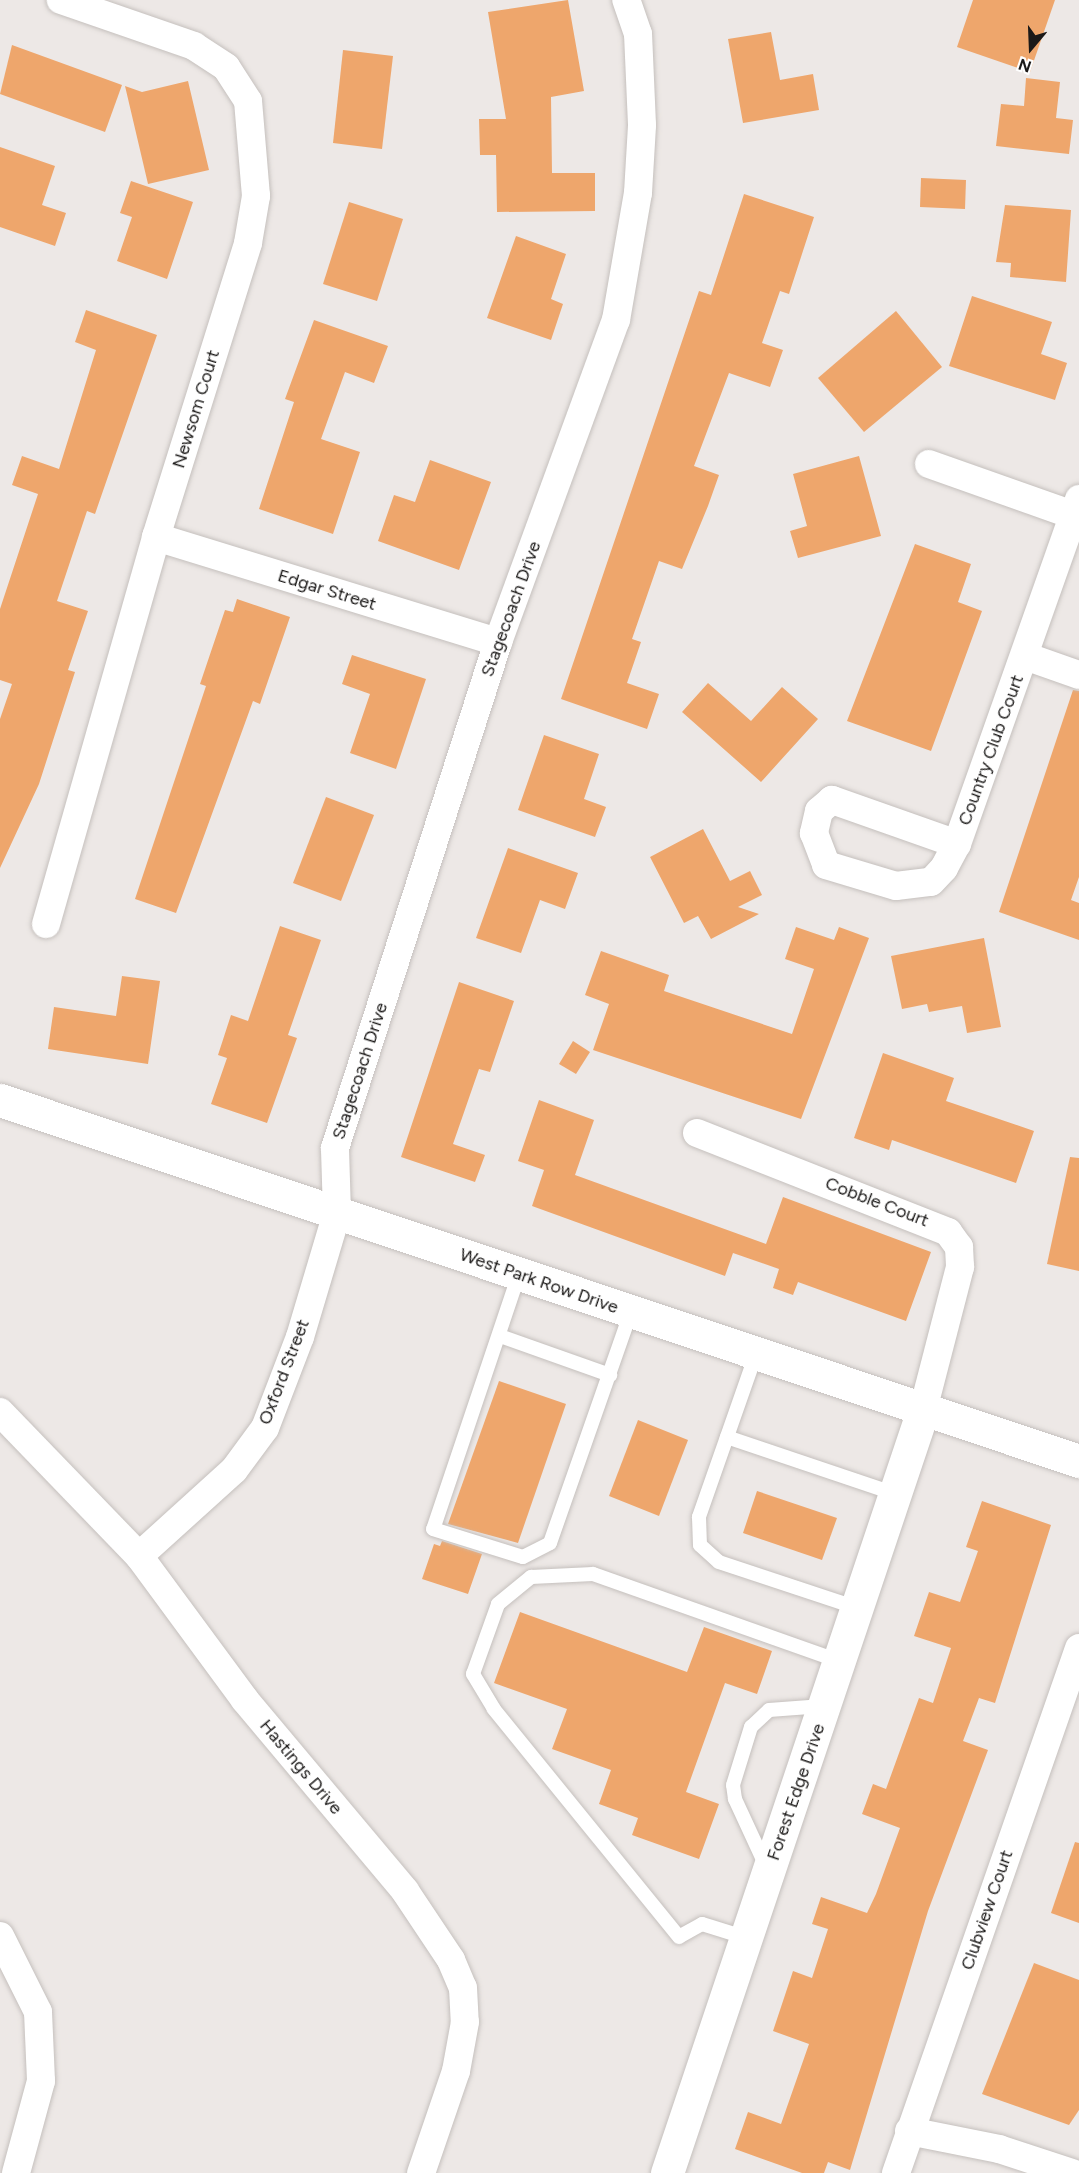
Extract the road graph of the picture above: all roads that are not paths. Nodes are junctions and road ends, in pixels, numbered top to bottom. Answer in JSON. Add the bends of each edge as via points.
{"nodes":[{"id":1,"x":61,"y":0,"type":"edge"},
{"id":2,"x":626,"y":0,"type":"edge"},
{"id":3,"x":929,"y":464,"type":"dead end"},
{"id":4,"x":1076,"y":507,"type":"edge"},
{"id":5,"x":156,"y":537,"type":"junction"},
{"id":6,"x":498,"y":642,"type":"junction"},
{"id":7,"x":1025,"y":656,"type":"junction"},
{"id":8,"x":1079,"y":675,"type":"edge"},
{"id":9,"x":957,"y":844,"type":"junction"},
{"id":10,"x":46,"y":924,"type":"dead end"},
{"id":11,"x":0,"y":1100,"type":"edge"},
{"id":12,"x":697,"y":1133,"type":"dead end"},
{"id":13,"x":337,"y":1213,"type":"junction"},
{"id":14,"x":519,"y":1274,"type":"junction"},
{"id":15,"x":631,"y":1312,"type":"junction"},
{"id":16,"x":500,"y":1336,"type":"junction"},
{"id":17,"x":756,"y":1354,"type":"junction"},
{"id":18,"x":610,"y":1375,"type":"junction"},
{"id":19,"x":923,"y":1410,"type":"junction"},
{"id":20,"x":0,"y":1412,"type":"edge"},
{"id":21,"x":727,"y":1437,"type":"junction"},
{"id":22,"x":1079,"y":1461,"type":"edge"},
{"id":23,"x":895,"y":1494,"type":"junction"},
{"id":24,"x":139,"y":1556,"type":"junction"},
{"id":25,"x":857,"y":1608,"type":"junction"},
{"id":26,"x":1079,"y":1648,"type":"edge"},
{"id":27,"x":839,"y":1661,"type":"junction"},
{"id":28,"x":824,"y":1706,"type":"junction"},
{"id":29,"x":769,"y":1872,"type":"junction"},
{"id":30,"x":0,"y":1936,"type":"edge"},
{"id":31,"x":747,"y":1938,"type":"junction"},
{"id":32,"x":909,"y":2131,"type":"junction"},
{"id":33,"x":16,"y":2173,"type":"edge"},
{"id":34,"x":422,"y":2173,"type":"edge"},
{"id":35,"x":667,"y":2173,"type":"edge"},
{"id":36,"x":896,"y":2173,"type":"edge"},
{"id":37,"x":1072,"y":2173,"type":"edge"}],
"edges":[{"from":1,"to":5,"type":"street","name":"Newsom Court","via":[[194,46],[226,67],[248,101],[256,174],[248,243]]},
{"from":2,"to":6,"type":"street","name":"Stagecoach Drive","via":[[638,34],[642,125],[638,193],[616,320]]},
{"from":3,"to":4,"type":"street","name":"Country Club Court"},
{"from":4,"to":7,"type":"street","name":"Country Club Court"},
{"from":5,"to":6,"type":"street","name":"Edgar Street"},
{"from":5,"to":10,"type":"street","name":"Newsom Court"},
{"from":6,"to":13,"type":"street","name":"Stagecoach Drive","via":[[335,1149]]},
{"from":7,"to":8,"type":"street","name":"Country Club Court"},
{"from":7,"to":9,"type":"street","name":"Country Club Court"},
{"from":9,"to":9,"type":"street","name":"Country Club Court","via":[[931,882],[896,886],[826,865],[814,832],[819,811],[832,800]]},
{"from":11,"to":13,"type":"main road","name":"West Park Row Drive"},
{"from":12,"to":19,"type":"street","name":"Cobble Court","via":[[948,1232],[959,1247],[960,1267]]},
{"from":13,"to":14,"type":"main road","name":"West Park Row Drive"},
{"from":13,"to":24,"type":"street","name":"Oxford Street","via":[[300,1337],[265,1428],[234,1470]]},
{"from":14,"to":15,"type":"main road","name":"West Park Row Drive"},
{"from":14,"to":16,"type":"lane"},
{"from":15,"to":17,"type":"main road","name":"West Park Row Drive"},
{"from":15,"to":18,"type":"lane"},
{"from":16,"to":18,"type":"lane"},
{"from":16,"to":18,"type":"lane","via":[[433,1529],[523,1557],[550,1543]]},
{"from":17,"to":19,"type":"main road","name":"West Park Row Drive"},
{"from":17,"to":21,"type":"lane"},
{"from":19,"to":22,"type":"main road","name":"West Park Row Drive"},
{"from":19,"to":23,"type":"main road","name":"Forest Edge Drive"},
{"from":20,"to":24,"type":"street","name":"Hastings Drive"},
{"from":21,"to":23,"type":"lane"},
{"from":21,"to":25,"type":"lane","via":[[699,1517],[700,1545],[719,1562]]},
{"from":23,"to":25,"type":"main road","name":"Forest Edge Drive"},
{"from":24,"to":34,"type":"street","name":"Hastings Drive","via":[[246,1700],[405,1891],[451,1960],[463,1988],[465,2022],[456,2071]]},
{"from":25,"to":27,"type":"main road","name":"Forest Edge Drive"},
{"from":26,"to":32,"type":"street","name":"Clubview Court"},
{"from":27,"to":28,"type":"main road","name":"Forest Edge Drive"},
{"from":27,"to":31,"type":"lane","via":[[593,1574],[531,1578],[498,1604],[473,1674],[494,1709],[680,1937],[702,1924]]},
{"from":28,"to":29,"type":"main road","name":"Forest Edge Drive"},
{"from":28,"to":29,"type":"lane","via":[[769,1710],[751,1727],[734,1785],[735,1799]]},
{"from":29,"to":31,"type":"main road","name":"Forest Edge Drive"},
{"from":30,"to":33,"type":"street","via":[[38,2012],[41,2081]]},
{"from":31,"to":35,"type":"main road","name":"Forest Edge Drive"},
{"from":32,"to":36,"type":"street","name":"Clubview Court"},
{"from":32,"to":37,"type":"street","via":[[999,2149]]}]}
